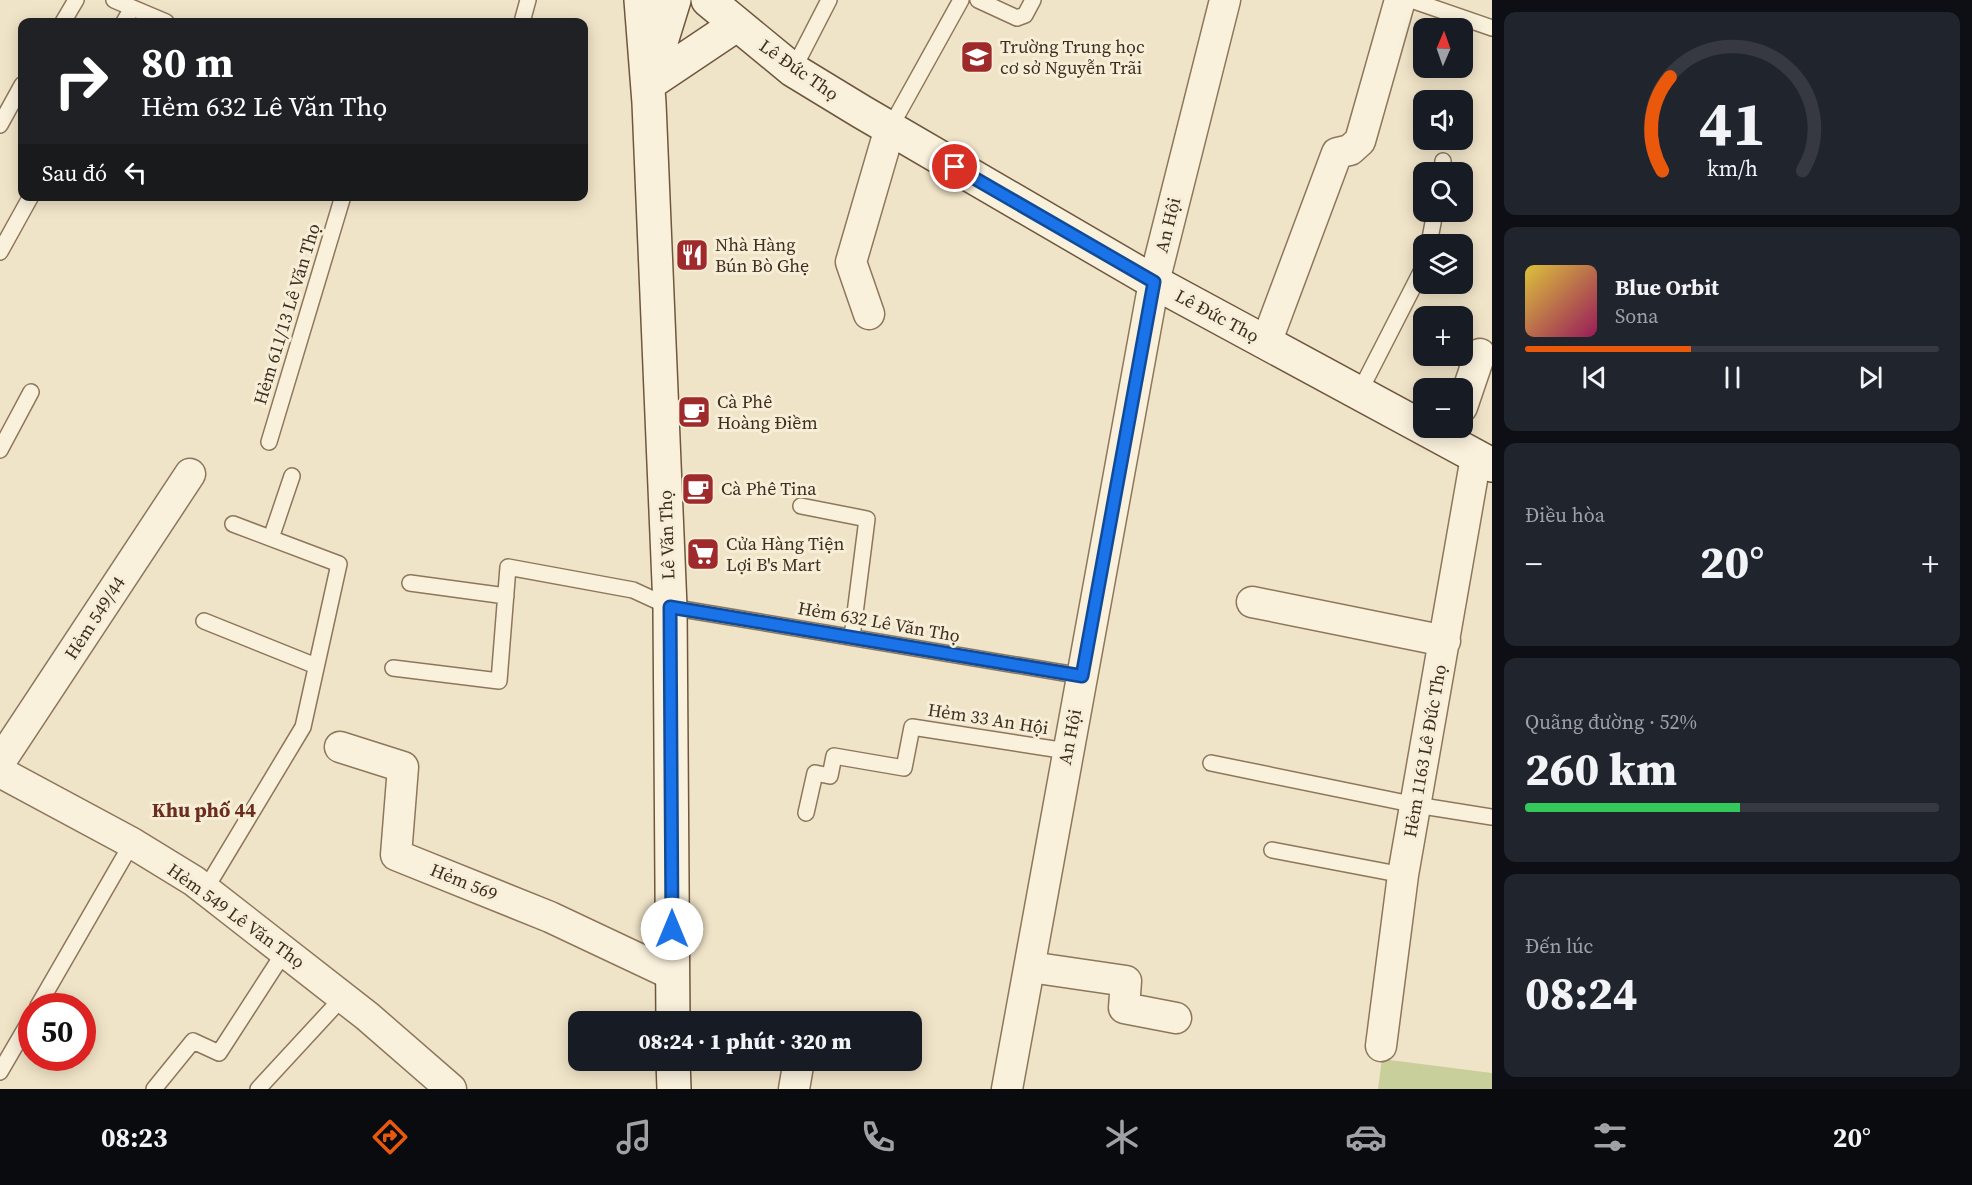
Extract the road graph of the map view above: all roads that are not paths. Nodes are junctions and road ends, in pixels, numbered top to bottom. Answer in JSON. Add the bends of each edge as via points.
{"nodes":[{"id":1,"x":76,"y":0,"type":"edge"},
{"id":2,"x":114,"y":0,"type":"edge"},
{"id":3,"x":528,"y":0,"type":"edge"},
{"id":4,"x":640,"y":0,"type":"edge"},
{"id":5,"x":674,"y":0,"type":"edge"},
{"id":6,"x":708,"y":0,"type":"edge"},
{"id":7,"x":829,"y":0,"type":"edge"},
{"id":8,"x":961,"y":0,"type":"edge"},
{"id":9,"x":978,"y":0,"type":"edge"},
{"id":10,"x":1033,"y":0,"type":"edge"},
{"id":11,"x":1225,"y":0,"type":"edge"},
{"id":12,"x":1400,"y":0,"type":"edge"},
{"id":13,"x":1411,"y":0,"type":"edge"},
{"id":14,"x":132,"y":8,"type":"junction"},
{"id":15,"x":65,"y":18,"type":"edge"},
{"id":16,"x":126,"y":18,"type":"edge"},
{"id":17,"x":156,"y":18,"type":"edge"},
{"id":18,"x":523,"y":18,"type":"edge"},
{"id":19,"x":736,"y":25,"type":"junction"},
{"id":20,"x":1492,"y":28,"type":"edge"},
{"id":21,"x":793,"y":70,"type":"junction"},
{"id":22,"x":648,"y":84,"type":"junction"},
{"id":23,"x":18,"y":101,"type":"edge"},
{"id":24,"x":0,"y":125,"type":"edge"},
{"id":25,"x":890,"y":128,"type":"junction"},
{"id":26,"x":28,"y":201,"type":"edge"},
{"id":27,"x":342,"y":201,"type":"edge"},
{"id":28,"x":0,"y":252,"type":"edge"},
{"id":29,"x":1154,"y":282,"type":"junction"},
{"id":30,"x":1413,"y":287,"type":"edge"},
{"id":31,"x":869,"y":314,"type":"dead end"},
{"id":32,"x":1266,"y":343,"type":"junction"},
{"id":33,"x":1480,"y":354,"type":"dead end"},
{"id":34,"x":1472,"y":378,"type":"edge"},
{"id":35,"x":31,"y":392,"type":"dead end"},
{"id":36,"x":1359,"y":393,"type":"junction"},
{"id":37,"x":270,"y":442,"type":"dead end"},
{"id":38,"x":1469,"y":448,"type":"edge"},
{"id":39,"x":0,"y":450,"type":"edge"},
{"id":40,"x":190,"y":474,"type":"dead end"},
{"id":41,"x":292,"y":476,"type":"dead end"},
{"id":42,"x":801,"y":506,"type":"dead end"},
{"id":43,"x":233,"y":524,"type":"dead end"},
{"id":44,"x":271,"y":538,"type":"junction"},
{"id":45,"x":410,"y":584,"type":"dead end"},
{"id":46,"x":506,"y":596,"type":"junction"},
{"id":47,"x":1252,"y":602,"type":"dead end"},
{"id":48,"x":670,"y":607,"type":"junction"},
{"id":49,"x":204,"y":621,"type":"dead end"},
{"id":50,"x":852,"y":637,"type":"junction"},
{"id":51,"x":1444,"y":641,"type":"junction"},
{"id":52,"x":316,"y":666,"type":"junction"},
{"id":53,"x":393,"y":668,"type":"dead end"},
{"id":54,"x":1082,"y":676,"type":"junction"},
{"id":55,"x":340,"y":747,"type":"dead end"},
{"id":56,"x":1067,"y":751,"type":"junction"},
{"id":57,"x":0,"y":762,"type":"edge"},
{"id":58,"x":1211,"y":763,"type":"dead end"},
{"id":59,"x":0,"y":772,"type":"edge"},
{"id":60,"x":1416,"y":805,"type":"junction"},
{"id":61,"x":806,"y":813,"type":"dead end"},
{"id":62,"x":1492,"y":817,"type":"edge"},
{"id":63,"x":132,"y":843,"type":"junction"},
{"id":64,"x":1272,"y":850,"type":"dead end"},
{"id":65,"x":1403,"y":875,"type":"junction"},
{"id":66,"x":205,"y":890,"type":"junction"},
{"id":67,"x":285,"y":951,"type":"junction"},
{"id":68,"x":1030,"y":967,"type":"junction"},
{"id":69,"x":673,"y":975,"type":"junction"},
{"id":70,"x":45,"y":993,"type":"edge"},
{"id":71,"x":343,"y":997,"type":"junction"},
{"id":72,"x":673,"y":1011,"type":"edge"},
{"id":73,"x":1176,"y":1018,"type":"dead end"},
{"id":74,"x":18,"y":1041,"type":"edge"},
{"id":75,"x":1381,"y":1046,"type":"dead end"},
{"id":76,"x":673,"y":1071,"type":"edge"},
{"id":77,"x":797,"y":1071,"type":"edge"},
{"id":78,"x":0,"y":1072,"type":"edge"},
{"id":79,"x":153,"y":1089,"type":"edge"},
{"id":80,"x":258,"y":1089,"type":"edge"},
{"id":81,"x":451,"y":1089,"type":"edge"},
{"id":82,"x":674,"y":1089,"type":"edge"},
{"id":83,"x":795,"y":1089,"type":"edge"},
{"id":84,"x":1007,"y":1089,"type":"edge"}],
"edges":[{"from":1,"to":15,"type":"lane"},
{"from":2,"to":14,"type":"lane"},
{"from":3,"to":18,"type":"lane"},
{"from":4,"to":22,"type":"main road","name":"Lê Văn Thọ"},
{"from":5,"to":22,"type":"main road"},
{"from":6,"to":19,"type":"main road","name":"Lê Đức Thọ"},
{"from":7,"to":21,"type":"lane"},
{"from":8,"to":25,"type":"lane"},
{"from":9,"to":10,"type":"lane","via":[[1017,18],[1025,15]]},
{"from":11,"to":29,"type":"street","name":"An Hội"},
{"from":12,"to":32,"type":"street","via":[[1360,141],[1350,150],[1337,153]]},
{"from":13,"to":20,"type":"lane"},
{"from":14,"to":16,"type":"lane"},
{"from":14,"to":17,"type":"lane"},
{"from":19,"to":21,"type":"main road","name":"Lê Đức Thọ"},
{"from":19,"to":22,"type":"main road"},
{"from":21,"to":25,"type":"main road","name":"Lê Đức Thọ"},
{"from":22,"to":48,"type":"main road","name":"Lê Văn Thọ"},
{"from":23,"to":24,"type":"lane"},
{"from":25,"to":29,"type":"main road","name":"Lê Đức Thọ"},
{"from":25,"to":31,"type":"street","via":[[851,262]]},
{"from":26,"to":28,"type":"lane"},
{"from":27,"to":37,"type":"lane","name":"Hẻm 611/13 Lê Văn Thọ"},
{"from":29,"to":32,"type":"main road","name":"Lê Đức Thọ"},
{"from":29,"to":54,"type":"street","name":"An Hội"},
{"from":30,"to":36,"type":"lane"},
{"from":32,"to":36,"type":"main road","name":"Lê Đức Thọ"},
{"from":33,"to":34,"type":"street"},
{"from":35,"to":39,"type":"lane"},
{"from":36,"to":38,"type":"main road","name":"Lê Đức Thọ"},
{"from":38,"to":51,"type":"street","name":"Hẻm 1163 Lê Đức Thọ"},
{"from":40,"to":57,"type":"street","name":"Hẻm 549/44"},
{"from":41,"to":44,"type":"lane"},
{"from":42,"to":50,"type":"lane","via":[[867,519]]},
{"from":43,"to":44,"type":"lane"},
{"from":44,"to":52,"type":"lane","via":[[339,564]]},
{"from":45,"to":46,"type":"lane"},
{"from":46,"to":48,"type":"lane","name":"Hẻm 632 Lê Văn Thọ","via":[[508,567],[633,590]]},
{"from":46,"to":53,"type":"lane","via":[[499,681]]},
{"from":47,"to":51,"type":"street"},
{"from":48,"to":50,"type":"lane","name":"Hẻm 632 Lê Văn Thọ"},
{"from":48,"to":69,"type":"main road","name":"Lê Văn Thọ"},
{"from":49,"to":52,"type":"lane"},
{"from":50,"to":54,"type":"lane","name":"Hẻm 632 Lê Văn Thọ"},
{"from":51,"to":60,"type":"street","name":"Hẻm 1163 Lê Đức Thọ"},
{"from":52,"to":66,"type":"lane","via":[[303,727]]},
{"from":54,"to":56,"type":"street","name":"An Hội"},
{"from":55,"to":69,"type":"street","name":"Hẻm 569","via":[[403,767],[396,855],[550,917]]},
{"from":56,"to":61,"type":"lane","name":"Hẻm 33 An Hội","via":[[912,727],[904,768],[834,756],[830,776],[815,773]]},
{"from":56,"to":68,"type":"street","name":"An Hội"},
{"from":58,"to":60,"type":"lane"},
{"from":59,"to":63,"type":"street","name":"Hẻm 549 Lê Văn Thọ"},
{"from":60,"to":62,"type":"lane"},
{"from":60,"to":65,"type":"street","name":"Hẻm 1163 Lê Đức Thọ"},
{"from":63,"to":66,"type":"street","name":"Hẻm 549 Lê Văn Thọ"},
{"from":63,"to":70,"type":"lane"},
{"from":64,"to":65,"type":"lane"},
{"from":65,"to":75,"type":"street","name":"Hẻm 1163 Lê Đức Thọ"},
{"from":66,"to":67,"type":"street","name":"Hẻm 549 Lê Văn Thọ"},
{"from":67,"to":71,"type":"street","name":"Hẻm 549 Lê Văn Thọ"},
{"from":67,"to":79,"type":"lane","via":[[219,1053],[193,1041]]},
{"from":68,"to":73,"type":"street","via":[[1126,981],[1124,1008]]},
{"from":68,"to":84,"type":"street","name":"An Hội"},
{"from":69,"to":72,"type":"main road","name":"Lê Văn Thọ"},
{"from":71,"to":80,"type":"lane"},
{"from":71,"to":81,"type":"street","name":"Hẻm 549 Lê Văn Thọ"},
{"from":74,"to":78,"type":"lane"},
{"from":76,"to":82,"type":"main road"},
{"from":77,"to":83,"type":"street"}]}
